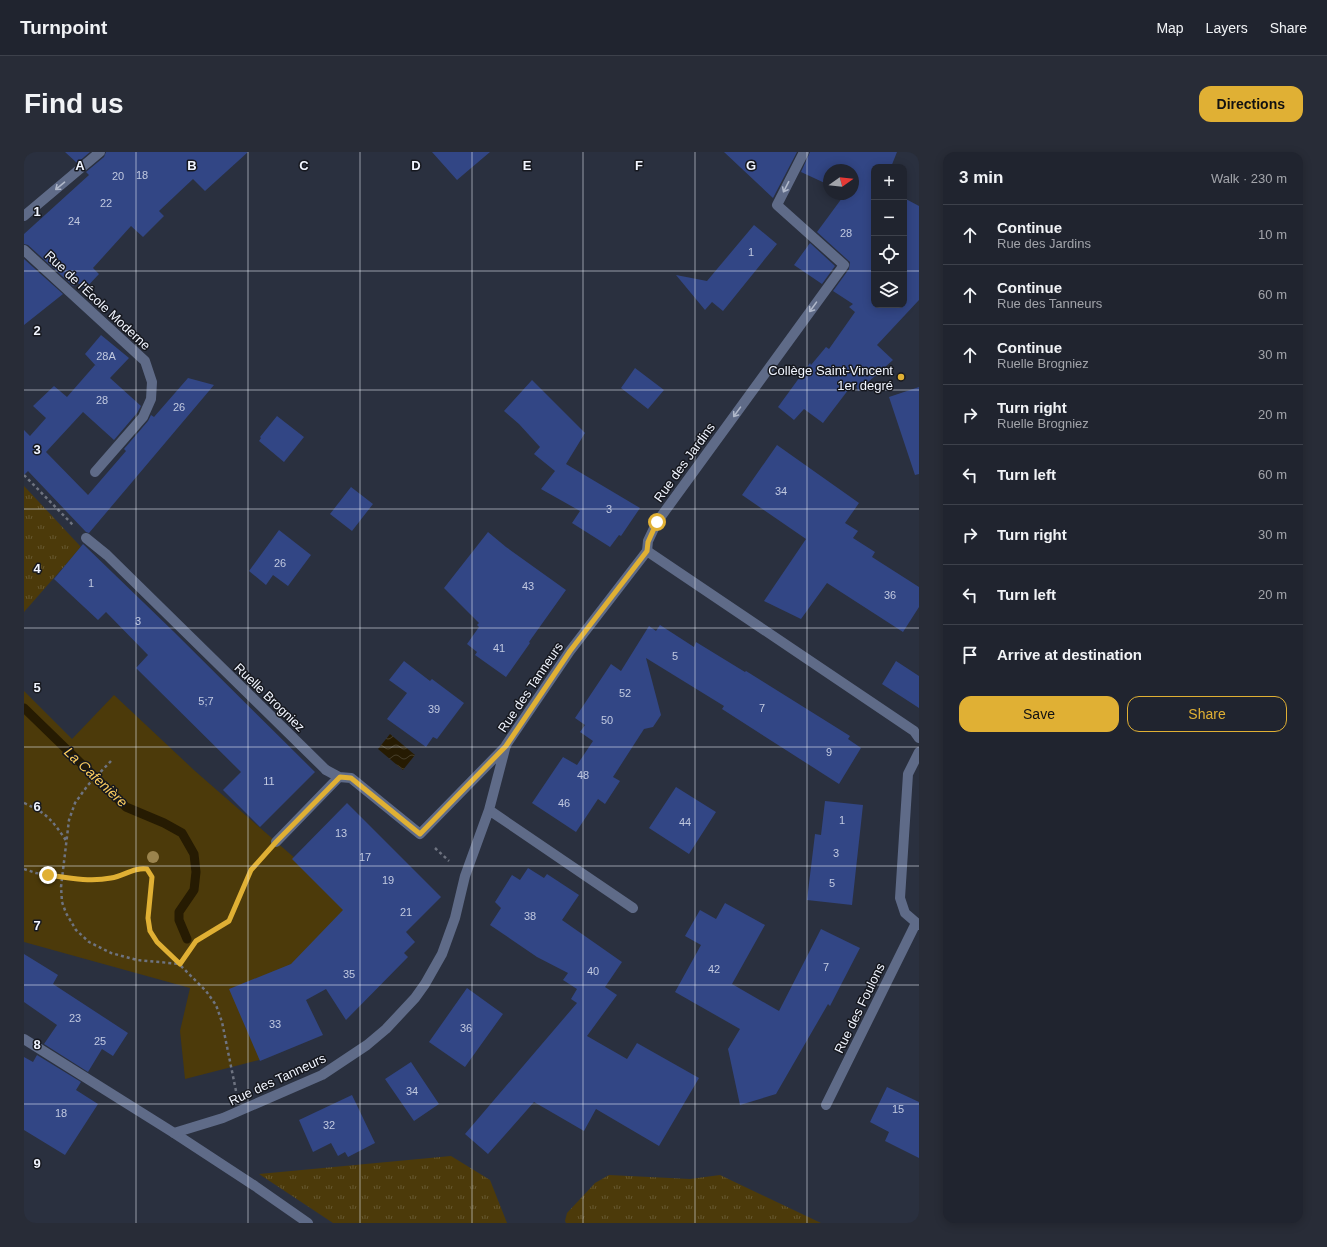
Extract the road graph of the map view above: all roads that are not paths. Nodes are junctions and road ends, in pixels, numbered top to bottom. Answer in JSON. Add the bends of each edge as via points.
{"nodes":[{"id":1,"x":100,"y":152,"type":"edge"},
{"id":2,"x":804,"y":152,"type":"edge"},
{"id":3,"x":24,"y":216,"type":"edge"},
{"id":4,"x":24,"y":250,"type":"edge"},
{"id":5,"x":95,"y":472,"type":"dead end"},
{"id":6,"x":86,"y":538,"type":"road end"},
{"id":7,"x":647,"y":551,"type":"junction"},
{"id":8,"x":919,"y":738,"type":"edge"},
{"id":9,"x":506,"y":746,"type":"junction"},
{"id":10,"x":919,"y":752,"type":"edge"},
{"id":11,"x":340,"y":777,"type":"junction"},
{"id":12,"x":489,"y":810,"type":"junction"},
{"id":13,"x":276,"y":842,"type":"road end"},
{"id":14,"x":632,"y":908,"type":"dead end"},
{"id":15,"x":917,"y":924,"type":"edge"},
{"id":16,"x":24,"y":1039,"type":"edge"},
{"id":17,"x":826,"y":1105,"type":"dead end"},
{"id":18,"x":174,"y":1133,"type":"junction"},
{"id":19,"x":308,"y":1223,"type":"edge"}],
"edges":[{"from":1,"to":3,"type":"street","one_way":true},
{"from":2,"to":7,"type":"street","name":"Rue des Jardins","one_way":true,"via":[[777,205],[844,265],[657,522]]},
{"from":4,"to":5,"type":"street","name":"Rue de l'École Moderne","via":[[145,361],[152,382],[151,399],[143,417]]},
{"from":6,"to":11,"type":"street","name":"Ruelle Brogniez","via":[[326,770]]},
{"from":7,"to":8,"type":"street","via":[[914,731]]},
{"from":7,"to":9,"type":"street","name":"Rue des Tanneurs","via":[[570,651]]},
{"from":9,"to":11,"type":"street","name":"Ruelle Brogniez","via":[[420,834],[351,778]]},
{"from":9,"to":12,"type":"street","name":"Rue des Tanneurs"},
{"from":10,"to":15,"type":"street","name":"Rue des Foulons","via":[[908,774],[900,898],[905,912]]},
{"from":11,"to":13,"type":"street"},
{"from":12,"to":14,"type":"street"},
{"from":12,"to":18,"type":"street","name":"Rue des Tanneurs","via":[[465,876],[442,954],[415,998],[386,1029],[322,1075],[224,1118]]},
{"from":15,"to":17,"type":"street","name":"Rue des Foulons"},
{"from":16,"to":18,"type":"street"},
{"from":18,"to":19,"type":"street"}]}
